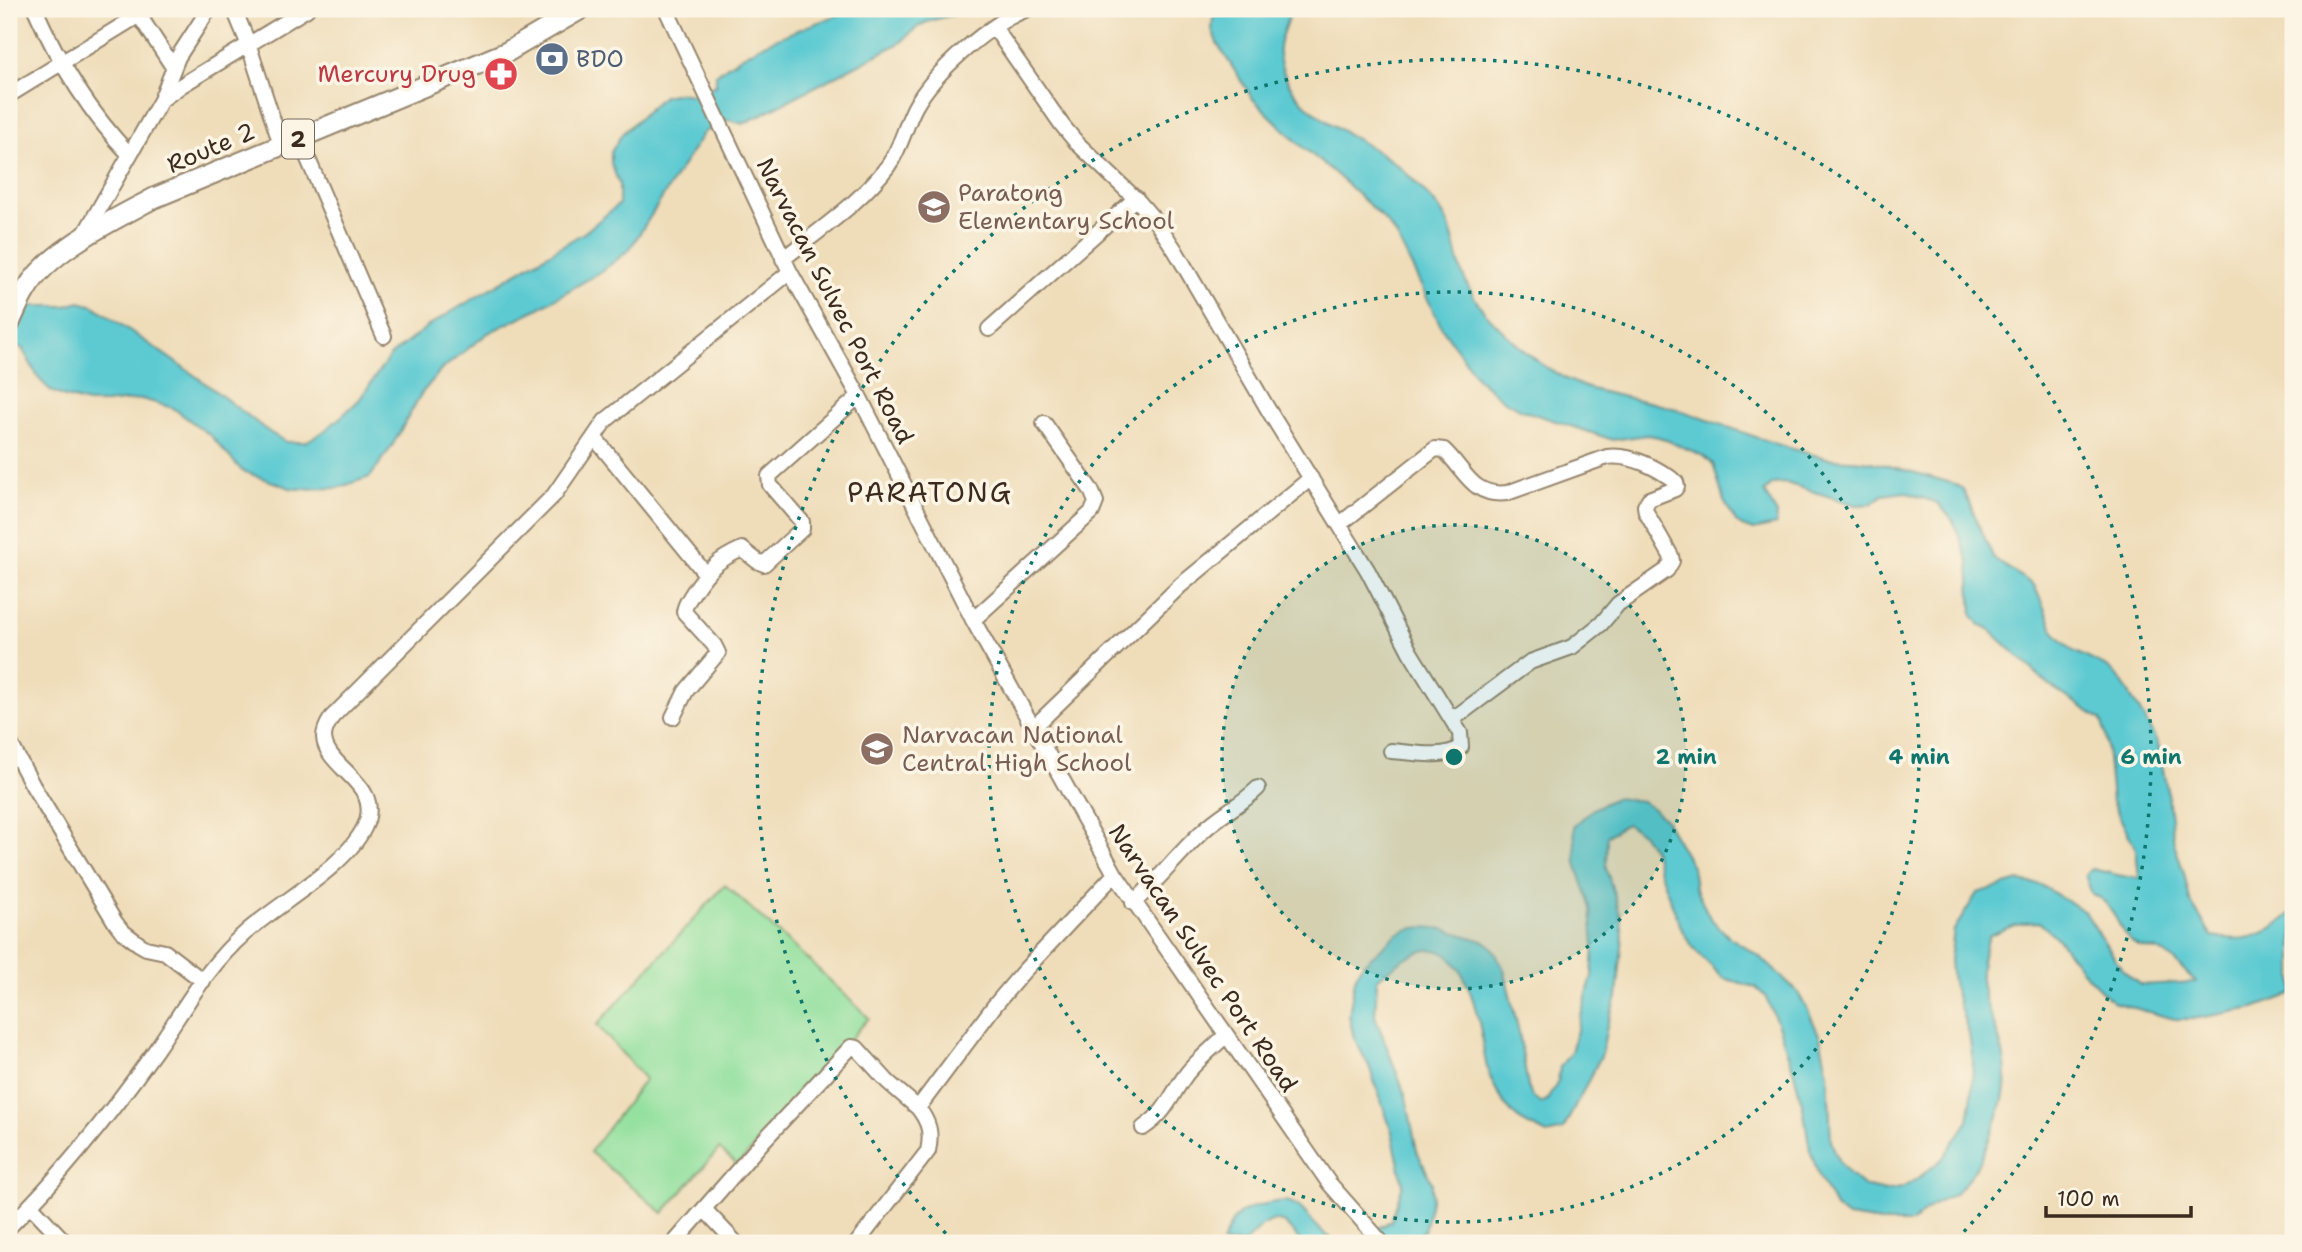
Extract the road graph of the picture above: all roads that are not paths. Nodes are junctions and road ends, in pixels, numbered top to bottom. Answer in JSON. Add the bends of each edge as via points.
{"nodes":[{"id":1,"x":35,"y":9,"type":"edge"},
{"id":2,"x":209,"y":9,"type":"edge"},
{"id":3,"x":234,"y":9,"type":"edge"},
{"id":4,"x":307,"y":9,"type":"edge"},
{"id":5,"x":581,"y":9,"type":"edge"},
{"id":6,"x":666,"y":9,"type":"edge"},
{"id":7,"x":1027,"y":9,"type":"edge"},
{"id":8,"x":141,"y":11,"type":"edge"},
{"id":9,"x":994,"y":27,"type":"junction"},
{"id":10,"x":248,"y":43,"type":"junction"},
{"id":11,"x":63,"y":62,"type":"junction"},
{"id":12,"x":173,"y":67,"type":"junction"},
{"id":13,"x":9,"y":95,"type":"edge"},
{"id":14,"x":161,"y":100,"type":"junction"},
{"id":15,"x":290,"y":142,"type":"junction"},
{"id":16,"x":129,"y":154,"type":"junction"},
{"id":17,"x":1136,"y":198,"type":"junction"},
{"id":18,"x":83,"y":238,"type":"junction"},
{"id":19,"x":787,"y":265,"type":"junction"},
{"id":20,"x":9,"y":325,"type":"edge"},
{"id":21,"x":989,"y":329,"type":"dead end"},
{"id":22,"x":384,"y":336,"type":"dead end"},
{"id":23,"x":859,"y":396,"type":"junction"},
{"id":24,"x":1044,"y":423,"type":"dead end"},
{"id":25,"x":594,"y":437,"type":"junction"},
{"id":26,"x":1311,"y":478,"type":"junction"},
{"id":27,"x":1340,"y":524,"type":"junction"},
{"id":28,"x":705,"y":573,"type":"junction"},
{"id":29,"x":973,"y":620,"type":"junction"},
{"id":30,"x":673,"y":717,"type":"dead end"},
{"id":31,"x":1453,"y":719,"type":"junction"},
{"id":32,"x":1033,"y":728,"type":"junction"},
{"id":33,"x":9,"y":741,"type":"edge"},
{"id":34,"x":1391,"y":751,"type":"dead end"},
{"id":35,"x":1258,"y":788,"type":"dead end"},
{"id":36,"x":1115,"y":874,"type":"junction"},
{"id":37,"x":1133,"y":903,"type":"junction"},
{"id":38,"x":203,"y":981,"type":"junction"},
{"id":39,"x":1225,"y":1036,"type":"junction"},
{"id":40,"x":918,"y":1108,"type":"junction"},
{"id":41,"x":1143,"y":1128,"type":"dead end"},
{"id":42,"x":31,"y":1206,"type":"junction"},
{"id":43,"x":704,"y":1209,"type":"junction"},
{"id":44,"x":9,"y":1227,"type":"edge"},
{"id":45,"x":66,"y":1243,"type":"edge"},
{"id":46,"x":674,"y":1243,"type":"edge"},
{"id":47,"x":736,"y":1243,"type":"edge"},
{"id":48,"x":857,"y":1243,"type":"edge"},
{"id":49,"x":1382,"y":1243,"type":"edge"}],
"edges":[{"from":1,"to":11,"type":"street"},
{"from":2,"to":12,"type":"street"},
{"from":3,"to":10,"type":"street"},
{"from":4,"to":10,"type":"street"},
{"from":5,"to":15,"type":"highway","name":"Route 2","number":"2","via":[[508,52]]},
{"from":6,"to":19,"type":"street","name":"Narvacan Sulvec Port Road"},
{"from":7,"to":9,"type":"street"},
{"from":8,"to":11,"type":"street"},
{"from":8,"to":12,"type":"street"},
{"from":9,"to":17,"type":"street","via":[[1062,125]]},
{"from":9,"to":19,"type":"street","via":[[954,59],[922,95],[889,164]]},
{"from":10,"to":14,"type":"street"},
{"from":10,"to":15,"type":"street"},
{"from":11,"to":13,"type":"street"},
{"from":11,"to":16,"type":"street","via":[[98,118]]},
{"from":12,"to":14,"type":"street"},
{"from":14,"to":16,"type":"street"},
{"from":15,"to":18,"type":"highway","name":"Route 2","number":"2","via":[[154,198]]},
{"from":15,"to":22,"type":"street"},
{"from":16,"to":18,"type":"street"},
{"from":17,"to":21,"type":"street"},
{"from":17,"to":26,"type":"street","via":[[1175,250]]},
{"from":18,"to":20,"type":"highway","name":"Route 2","number":"2","via":[[51,261],[27,288]]},
{"from":19,"to":23,"type":"street","name":"Narvacan Sulvec Port Road"},
{"from":19,"to":25,"type":"street","via":[[620,408]]},
{"from":23,"to":28,"type":"street","via":[[769,477],[770,485],[802,522],[802,529],[764,564],[742,549]]},
{"from":23,"to":29,"type":"street","name":"Narvacan Sulvec Port Road"},
{"from":24,"to":29,"type":"street","via":[[1096,502],[1092,512]]},
{"from":25,"to":28,"type":"street"},
{"from":25,"to":38,"type":"street","via":[[546,503],[332,717],[325,744],[364,793],[366,824],[332,866],[231,946]]},
{"from":26,"to":27,"type":"street"},
{"from":26,"to":32,"type":"street","via":[[1181,585]]},
{"from":27,"to":31,"type":"street","via":[[1410,652]]},
{"from":27,"to":31,"type":"street","via":[[1435,449],[1444,450],[1479,489],[1495,495],[1617,456],[1676,482],[1675,489],[1649,499],[1645,506],[1671,556],[1667,570],[1618,604],[1572,647],[1530,662]]},
{"from":28,"to":30,"type":"street","via":[[684,612],[718,653],[686,691]]},
{"from":29,"to":32,"type":"street","name":"Narvacan Sulvec Port Road"},
{"from":31,"to":34,"type":"street","via":[[1460,733],[1458,750]]},
{"from":32,"to":36,"type":"street","name":"Narvacan Sulvec Port Road"},
{"from":33,"to":38,"type":"street","via":[[122,931],[146,948],[170,955]]},
{"from":35,"to":37,"type":"street","via":[[1201,832]]},
{"from":36,"to":37,"type":"street","name":"Narvacan Sulvec Port Road"},
{"from":36,"to":40,"type":"street","via":[[995,1004]]},
{"from":37,"to":39,"type":"street","name":"Narvacan Sulvec Port Road"},
{"from":38,"to":42,"type":"street","via":[[124,1094]]},
{"from":39,"to":41,"type":"street","via":[[1189,1071],[1158,1118]]},
{"from":39,"to":49,"type":"street","name":"Narvacan Sulvec Port Road","via":[[1329,1183]]},
{"from":40,"to":43,"type":"street","via":[[851,1047]]},
{"from":40,"to":48,"type":"street","via":[[929,1127],[929,1151]]},
{"from":42,"to":44,"type":"street"},
{"from":42,"to":45,"type":"street"},
{"from":43,"to":46,"type":"street"},
{"from":43,"to":47,"type":"street"}]}
